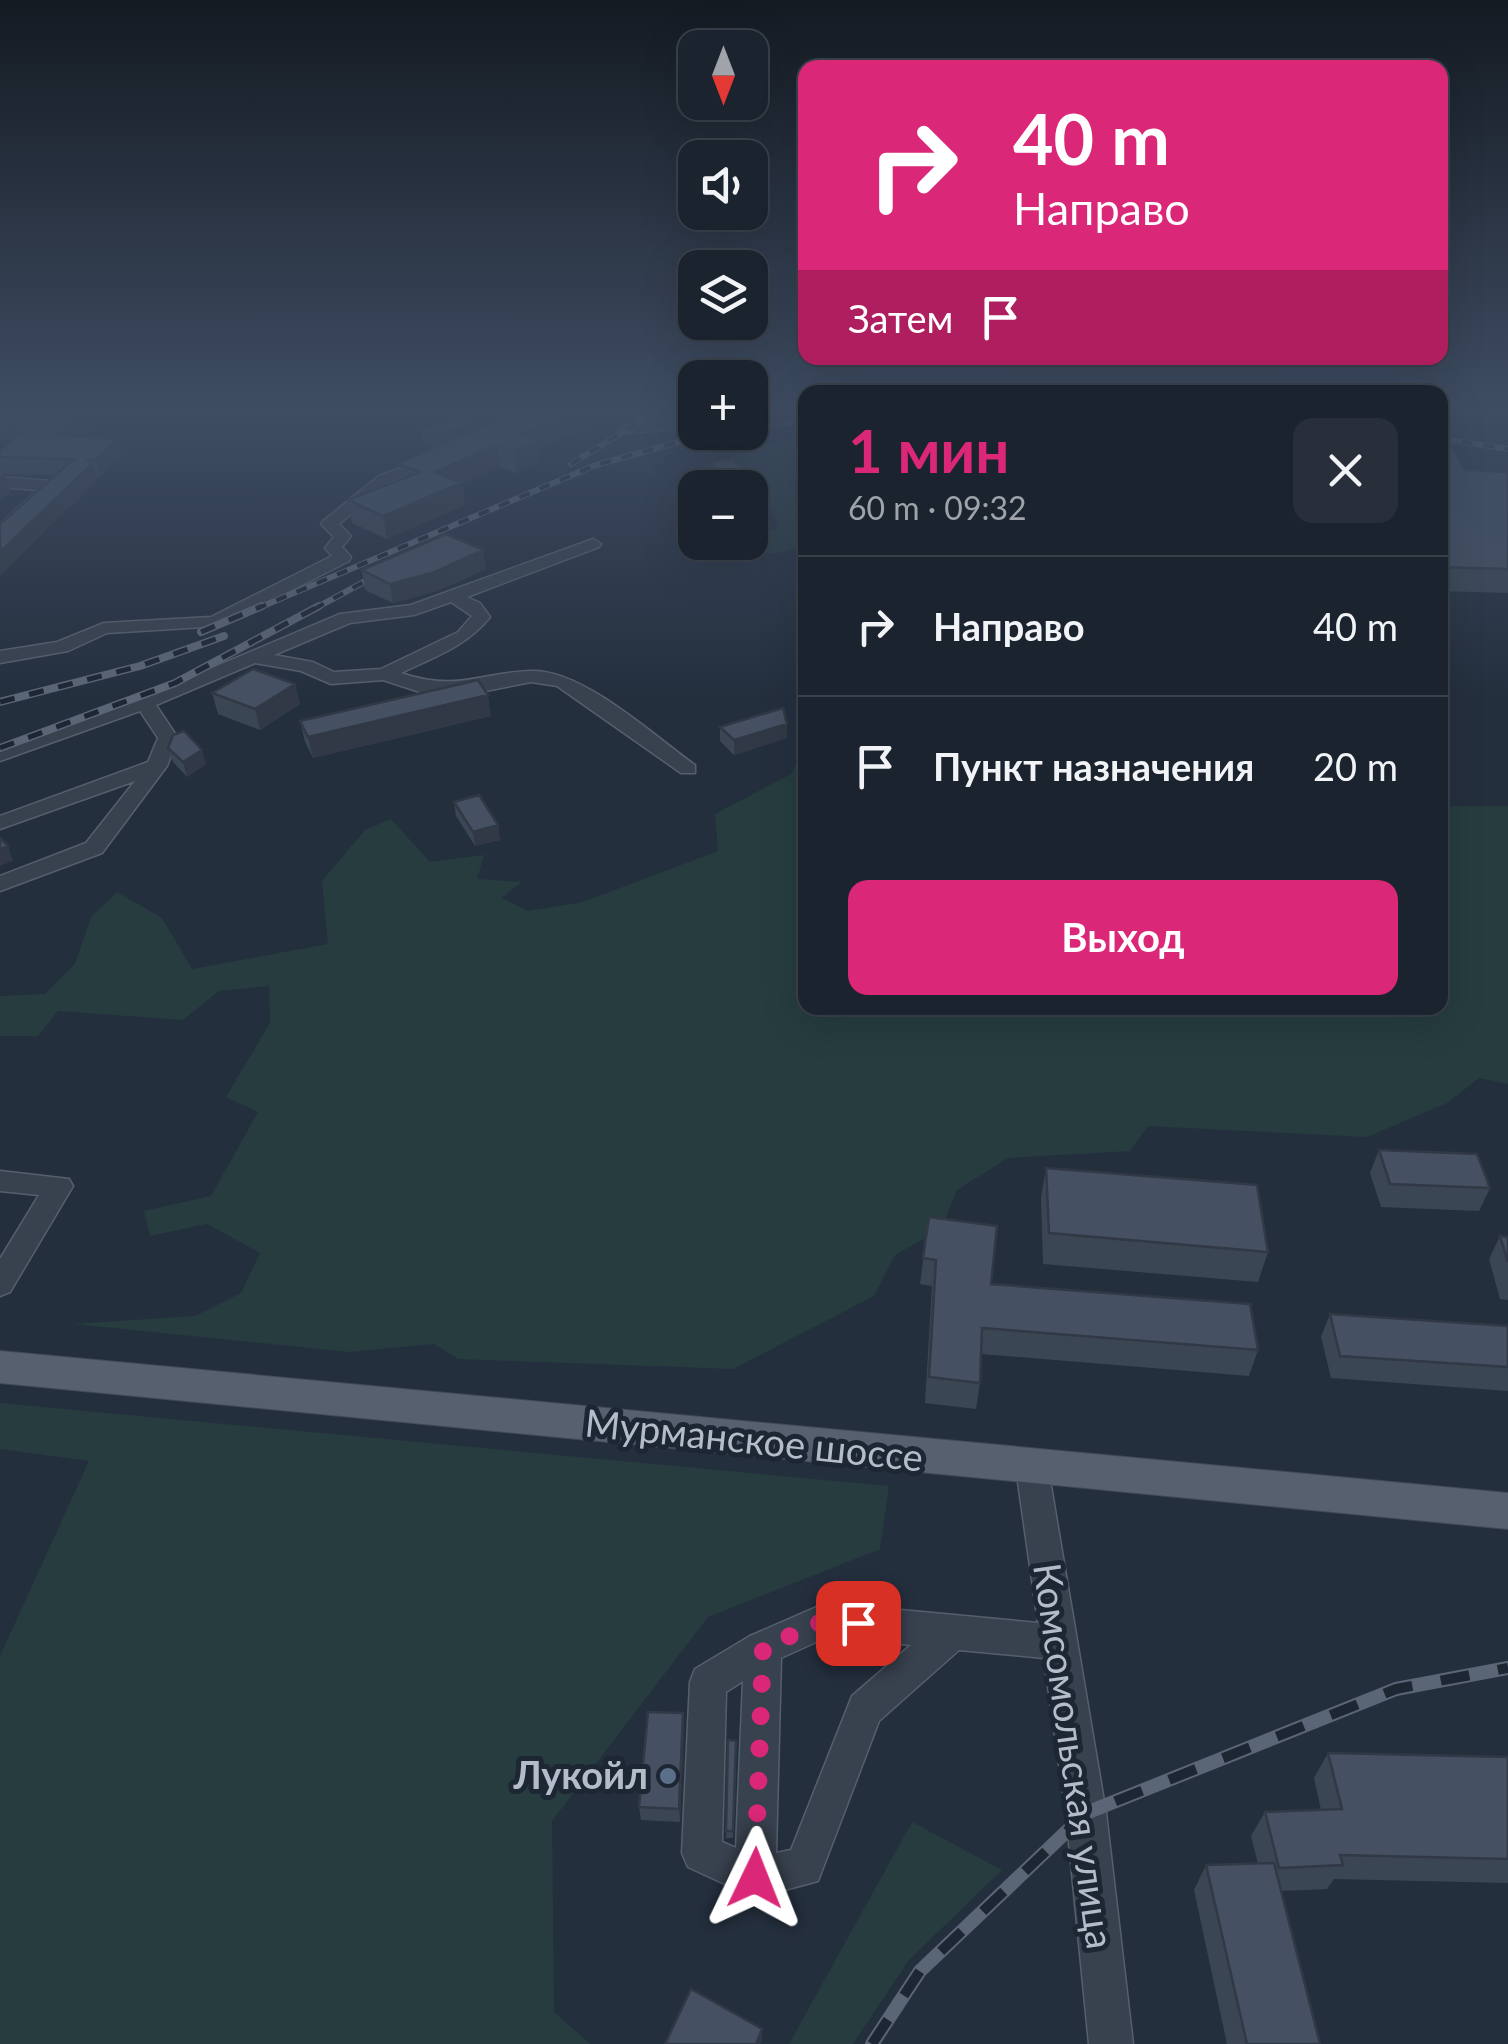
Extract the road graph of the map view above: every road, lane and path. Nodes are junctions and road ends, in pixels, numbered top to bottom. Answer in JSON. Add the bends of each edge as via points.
{"nodes":[{"id":1,"x":31,"y":504,"type":"edge"},
{"id":2,"x":354,"y":504,"type":"edge"},
{"id":3,"x":0,"y":533,"type":"edge"},
{"id":4,"x":593,"y":544,"type":"dead end"},
{"id":5,"x":452,"y":596,"type":"junction"},
{"id":6,"x":0,"y":657,"type":"edge"},
{"id":7,"x":255,"y":658,"type":"junction"},
{"id":8,"x":385,"y":674,"type":"junction"},
{"id":9,"x":146,"y":702,"type":"junction"},
{"id":10,"x":0,"y":756,"type":"edge"},
{"id":11,"x":157,"y":766,"type":"junction"},
{"id":12,"x":688,"y":769,"type":"dead end"},
{"id":13,"x":0,"y":824,"type":"edge"},
{"id":14,"x":0,"y":884,"type":"edge"},
{"id":15,"x":0,"y":1181,"type":"edge"},
{"id":16,"x":0,"y":1284,"type":"edge"},
{"id":17,"x":0,"y":1367,"type":"edge"},
{"id":18,"x":1032,"y":1468,"type":"junction"},
{"id":19,"x":1508,"y":1511,"type":"edge"},
{"id":20,"x":953,"y":1632,"type":"junction"},
{"id":21,"x":1058,"y":1642,"type":"junction"},
{"id":22,"x":763,"y":1648,"type":"junction"},
{"id":23,"x":755,"y":1878,"type":"junction"},
{"id":24,"x":1110,"y":2044,"type":"edge"}],
"edges":[{"from":1,"to":3,"type":"street"},
{"from":2,"to":6,"type":"street","via":[[329,524],[343,536],[332,548],[342,557],[216,622],[104,628],[62,647]]},
{"from":4,"to":5,"type":"street"},
{"from":5,"to":7,"type":"street","via":[[414,610],[346,618]]},
{"from":5,"to":8,"type":"street","via":[[481,617],[464,636]]},
{"from":7,"to":8,"type":"street","via":[[306,666],[331,678]]},
{"from":7,"to":9,"type":"street"},
{"from":8,"to":12,"type":"street","via":[[428,689],[531,676],[562,681]]},
{"from":9,"to":10,"type":"street"},
{"from":9,"to":11,"type":"street","via":[[168,738]]},
{"from":11,"to":13,"type":"street"},
{"from":11,"to":14,"type":"street","via":[[94,848]]},
{"from":15,"to":16,"type":"street","via":[[59,1186]]},
{"from":17,"to":18,"type":"main road","name":"Мурманское шоссе"},
{"from":18,"to":19,"type":"main road","name":"Мурманское шоссе"},
{"from":18,"to":21,"type":"street","name":"Комсомольская улица"},
{"from":20,"to":21,"type":"street"},
{"from":20,"to":22,"type":"street","via":[[826,1620]]},
{"from":20,"to":23,"type":"street","via":[[865,1709],[804,1867]]},
{"from":21,"to":24,"type":"street","name":"Комсомольская улица","via":[[1086,1813]]},
{"from":22,"to":23,"type":"street"},
{"from":22,"to":23,"type":"street","via":[[708,1682],[702,1853]]}]}
